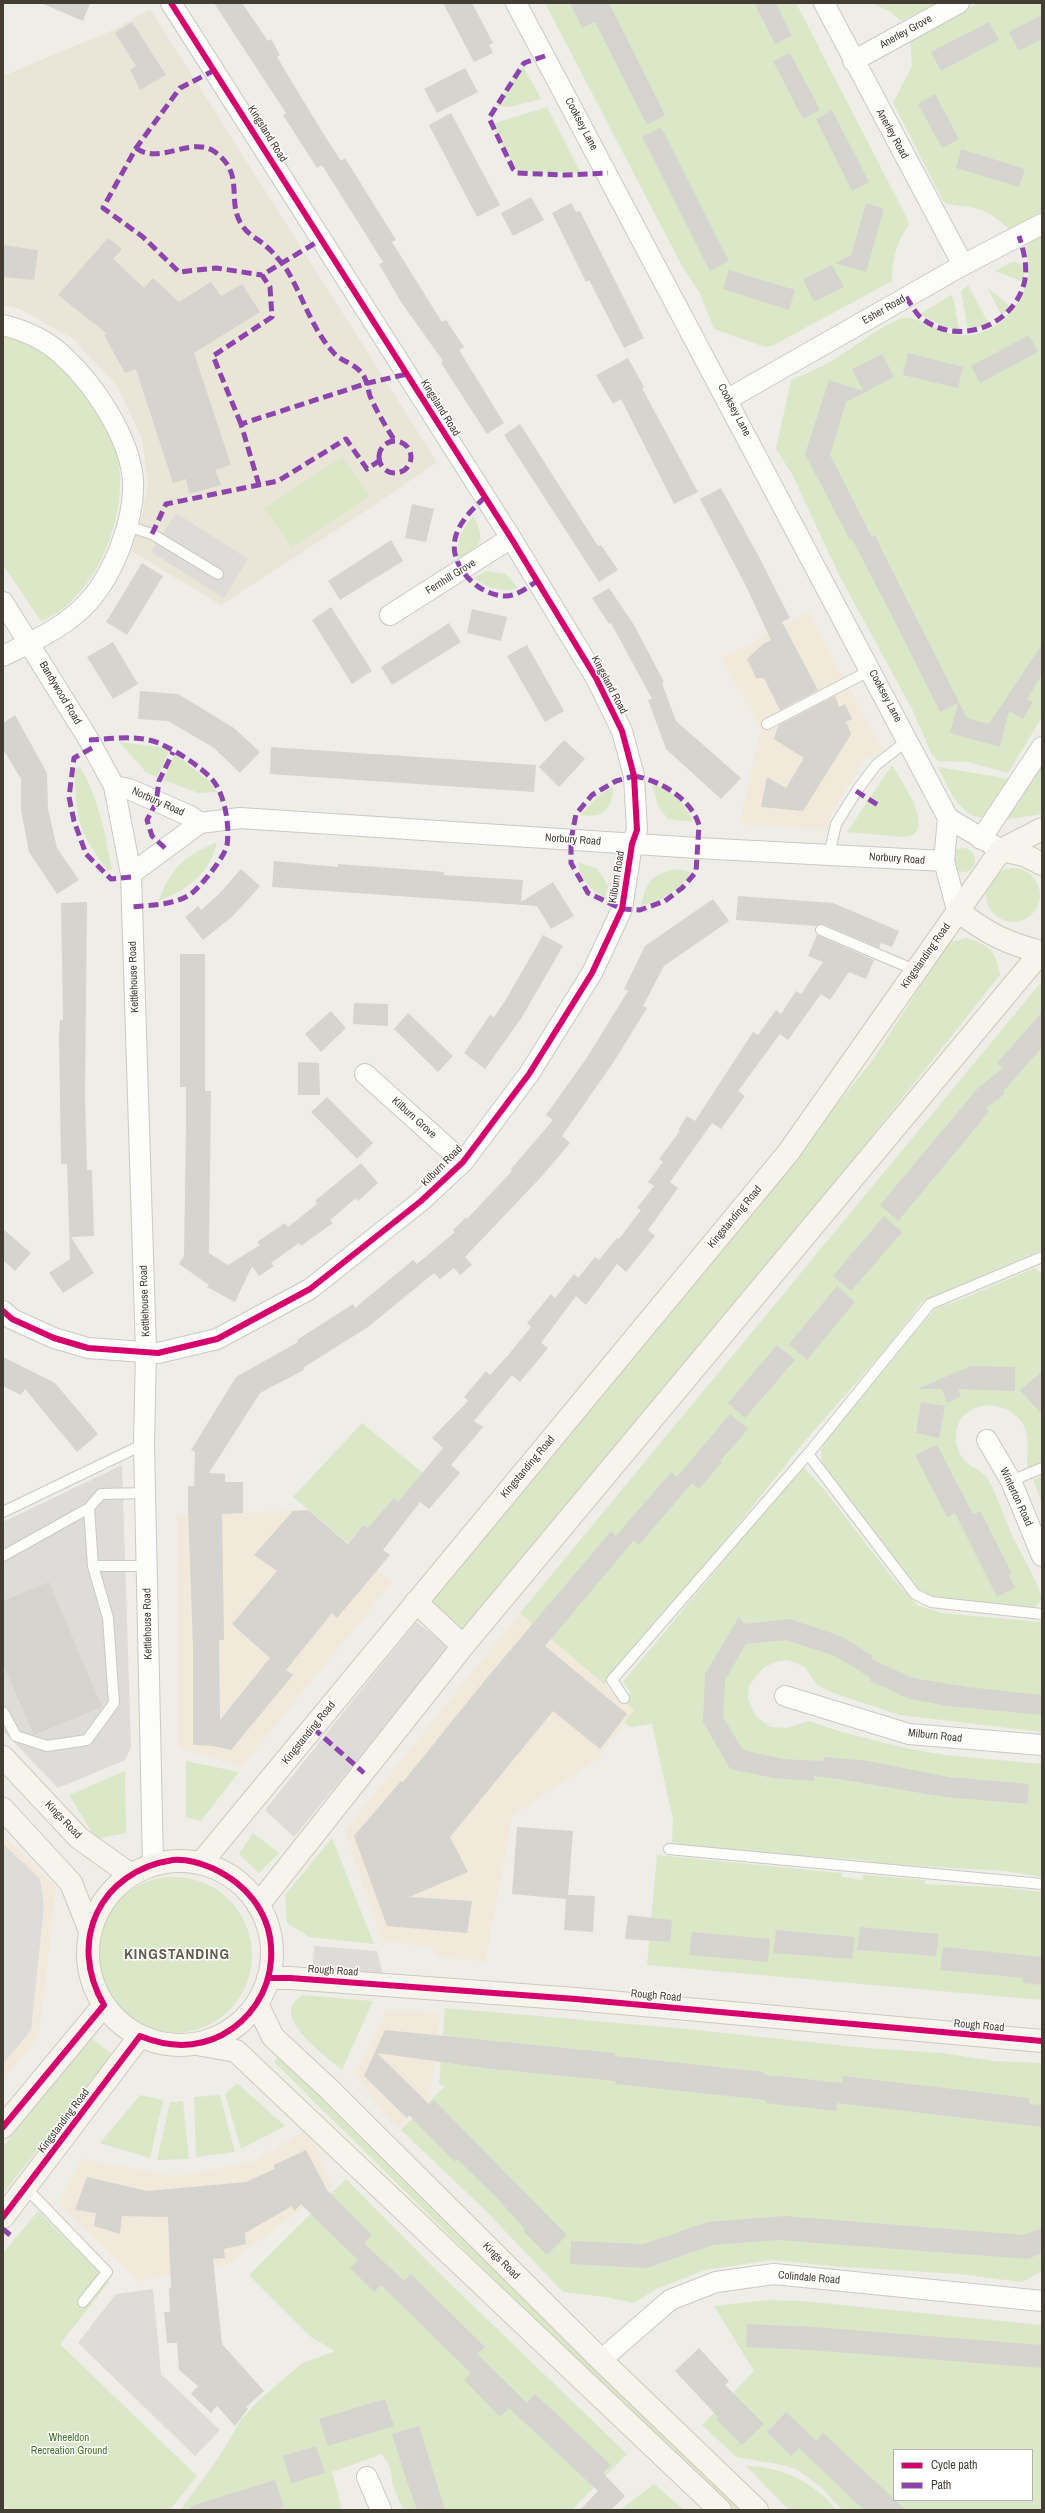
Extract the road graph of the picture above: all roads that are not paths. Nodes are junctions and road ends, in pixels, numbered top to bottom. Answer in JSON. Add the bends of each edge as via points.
{"nodes":[{"id":1,"x":171,"y":3,"type":"edge"},
{"id":2,"x":516,"y":3,"type":"edge"},
{"id":3,"x":824,"y":3,"type":"edge"},
{"id":4,"x":960,"y":3,"type":"edge"},
{"id":5,"x":853,"y":61,"type":"junction"},
{"id":6,"x":1042,"y":224,"type":"edge"},
{"id":7,"x":963,"y":265,"type":"junction"},
{"id":8,"x":3,"y":325,"type":"edge"},
{"id":9,"x":728,"y":399,"type":"junction"},
{"id":10,"x":126,"y":526,"type":"junction"},
{"id":11,"x":511,"y":538,"type":"junction"},
{"id":12,"x":218,"y":574,"type":"dead end"},
{"id":13,"x":3,"y":602,"type":"edge"},
{"id":14,"x":390,"y":615,"type":"dead end"},
{"id":15,"x":29,"y":643,"type":"junction"},
{"id":16,"x":3,"y":656,"type":"edge"},
{"id":17,"x":871,"y":670,"type":"junction"},
{"id":18,"x":767,"y":724,"type":"dead end"},
{"id":19,"x":908,"y":740,"type":"junction"},
{"id":20,"x":1042,"y":748,"type":"edge"},
{"id":21,"x":114,"y":786,"type":"junction"},
{"id":22,"x":948,"y":818,"type":"junction"},
{"id":23,"x":200,"y":823,"type":"junction"},
{"id":24,"x":1042,"y":829,"type":"edge"},
{"id":25,"x":981,"y":839,"type":"junction"},
{"id":26,"x":632,"y":844,"type":"junction"},
{"id":27,"x":1001,"y":850,"type":"junction"},
{"id":28,"x":829,"y":855,"type":"junction"},
{"id":29,"x":944,"y":861,"type":"junction"},
{"id":30,"x":1042,"y":864,"type":"edge"},
{"id":31,"x":131,"y":874,"type":"junction"},
{"id":32,"x":957,"y":910,"type":"junction"},
{"id":33,"x":822,"y":930,"type":"dead end"},
{"id":34,"x":1042,"y":952,"type":"edge"},
{"id":35,"x":915,"y":970,"type":"junction"},
{"id":36,"x":365,"y":1074,"type":"dead end"},
{"id":37,"x":463,"y":1162,"type":"junction"},
{"id":38,"x":1042,"y":1257,"type":"edge"},
{"id":39,"x":3,"y":1311,"type":"edge"},
{"id":40,"x":146,"y":1351,"type":"junction"},
{"id":41,"x":987,"y":1440,"type":"dead end"},
{"id":42,"x":144,"y":1444,"type":"junction"},
{"id":43,"x":808,"y":1454,"type":"junction"},
{"id":44,"x":1042,"y":1468,"type":"edge"},
{"id":45,"x":1011,"y":1482,"type":"junction"},
{"id":46,"x":146,"y":1493,"type":"junction"},
{"id":47,"x":89,"y":1508,"type":"junction"},
{"id":48,"x":3,"y":1512,"type":"edge"},
{"id":49,"x":3,"y":1556,"type":"edge"},
{"id":50,"x":1042,"y":1556,"type":"edge"},
{"id":51,"x":93,"y":1566,"type":"junction"},
{"id":52,"x":147,"y":1566,"type":"junction"},
{"id":53,"x":416,"y":1602,"type":"junction"},
{"id":54,"x":1042,"y":1614,"type":"edge"},
{"id":55,"x":463,"y":1646,"type":"junction"},
{"id":56,"x":785,"y":1696,"type":"dead end"},
{"id":57,"x":624,"y":1698,"type":"dead end"},
{"id":58,"x":3,"y":1712,"type":"edge"},
{"id":59,"x":1042,"y":1745,"type":"edge"},
{"id":60,"x":3,"y":1757,"type":"edge"},
{"id":61,"x":3,"y":1809,"type":"edge"},
{"id":62,"x":669,"y":1849,"type":"dead end"},
{"id":63,"x":201,"y":1863,"type":"junction"},
{"id":64,"x":153,"y":1865,"type":"junction"},
{"id":65,"x":131,"y":1875,"type":"junction"},
{"id":66,"x":1042,"y":1884,"type":"edge"},
{"id":67,"x":258,"y":1905,"type":"junction"},
{"id":68,"x":90,"y":1931,"type":"junction"},
{"id":69,"x":268,"y":1978,"type":"junction"},
{"id":70,"x":257,"y":2004,"type":"junction"},
{"id":71,"x":104,"y":2005,"type":"junction"},
{"id":72,"x":140,"y":2036,"type":"junction"},
{"id":73,"x":1042,"y":2041,"type":"edge"},
{"id":74,"x":197,"y":2044,"type":"junction"},
{"id":75,"x":3,"y":2127,"type":"edge"},
{"id":76,"x":26,"y":2188,"type":"junction"},
{"id":77,"x":3,"y":2217,"type":"edge"},
{"id":78,"x":1042,"y":2300,"type":"edge"},
{"id":79,"x":83,"y":2302,"type":"dead end"},
{"id":80,"x":601,"y":2360,"type":"junction"},
{"id":81,"x":367,"y":2477,"type":"dead end"},
{"id":82,"x":378,"y":2509,"type":"edge"},
{"id":83,"x":755,"y":2509,"type":"edge"},
{"id":84,"x":720,"y":2510,"type":"edge"}],
"edges":[{"from":1,"to":11,"type":"street","name":"Kingsland Road"},
{"from":2,"to":9,"type":"street","name":"Cooksey Lane"},
{"from":3,"to":5,"type":"street","name":"Anerley Road"},
{"from":4,"to":5,"type":"street","name":"Anerley Grove"},
{"from":5,"to":7,"type":"street","name":"Anerley Road"},
{"from":6,"to":7,"type":"street","name":"Esher Road"},
{"from":7,"to":9,"type":"street","name":"Esher Road"},
{"from":8,"to":10,"type":"street","via":[[22,330],[61,354],[97,396],[123,438],[133,481],[131,511]]},
{"from":9,"to":17,"type":"street","name":"Cooksey Lane"},
{"from":10,"to":12,"type":"lane","via":[[152,534]]},
{"from":10,"to":15,"type":"street","via":[[114,561],[89,601],[43,637]]},
{"from":11,"to":14,"type":"street","name":"Fernhill Grove"},
{"from":11,"to":26,"type":"street","name":"Kingsland Road","via":[[596,678],[622,731],[634,776],[637,830]]},
{"from":13,"to":15,"type":"street","name":"Bandywood Road"},
{"from":15,"to":16,"type":"street"},
{"from":15,"to":21,"type":"street","name":"Bandywood Road"},
{"from":17,"to":18,"type":"lane"},
{"from":17,"to":19,"type":"street","name":"Cooksey Lane"},
{"from":19,"to":22,"type":"street","name":"Cooksey Lane"},
{"from":19,"to":28,"type":"lane","via":[[876,764],[858,789],[836,824]]},
{"from":20,"to":25,"type":"street"},
{"from":21,"to":23,"type":"street","name":"Norbury Road","via":[[129,789]]},
{"from":21,"to":31,"type":"street","name":"Kettlehouse Road"},
{"from":22,"to":25,"type":"street"},
{"from":22,"to":29,"type":"street"},
{"from":23,"to":26,"type":"street","name":"Norbury Road","via":[[240,818]]},
{"from":23,"to":31,"type":"street","name":"Norbury Road"},
{"from":24,"to":27,"type":"main road","name":"Kingstanding Road"},
{"from":25,"to":27,"type":"street"},
{"from":26,"to":28,"type":"street","name":"Norbury Road"},
{"from":26,"to":37,"type":"street","name":"Kilburn Road","via":[[622,909],[592,973],[529,1074]]},
{"from":27,"to":30,"type":"main road","via":[[1024,855]]},
{"from":27,"to":32,"type":"main road","name":"Kingstanding Road"},
{"from":28,"to":29,"type":"street","name":"Norbury Road"},
{"from":29,"to":32,"type":"street"},
{"from":31,"to":40,"type":"street","name":"Kettlehouse Road"},
{"from":32,"to":34,"type":"main road","via":[[1009,944]]},
{"from":32,"to":35,"type":"main road","name":"Kingstanding Road"},
{"from":33,"to":35,"type":"lane"},
{"from":34,"to":55,"type":"main road"},
{"from":35,"to":53,"type":"main road","name":"Kingstanding Road","via":[[788,1154]]},
{"from":36,"to":37,"type":"street","name":"Kilburn Grove"},
{"from":37,"to":40,"type":"street","name":"Kilburn Road","via":[[421,1201],[310,1289],[217,1339],[169,1352]]},
{"from":38,"to":43,"type":"lane","via":[[930,1304]]},
{"from":39,"to":40,"type":"street","name":"Kilburn Road","via":[[12,1319],[54,1338],[97,1350]]},
{"from":40,"to":42,"type":"street","name":"Kettlehouse Road"},
{"from":41,"to":45,"type":"street","name":"Winterton Road"},
{"from":42,"to":46,"type":"street","name":"Kettlehouse Road"},
{"from":42,"to":48,"type":"lane"},
{"from":43,"to":54,"type":"lane","via":[[915,1594],[931,1602]]},
{"from":43,"to":57,"type":"lane","via":[[612,1680]]},
{"from":44,"to":45,"type":"lane"},
{"from":45,"to":50,"type":"street","name":"Winterton Road"},
{"from":46,"to":47,"type":"lane","via":[[101,1494]]},
{"from":46,"to":52,"type":"street","name":"Kettlehouse Road"},
{"from":47,"to":49,"type":"lane"},
{"from":47,"to":51,"type":"lane"},
{"from":51,"to":52,"type":"lane"},
{"from":51,"to":58,"type":"lane","via":[[108,1618],[114,1703],[87,1740],[47,1746],[16,1736]]},
{"from":52,"to":64,"type":"street","name":"Kettlehouse Road"},
{"from":53,"to":55,"type":"main road"},
{"from":53,"to":63,"type":"main road","name":"Kingstanding Road"},
{"from":55,"to":67,"type":"main road"},
{"from":56,"to":59,"type":"street","name":"Milburn Road","via":[[909,1734]]},
{"from":60,"to":65,"type":"main road","name":"Kings Road","via":[[79,1838]]},
{"from":61,"to":68,"type":"main road","via":[[71,1883]]},
{"from":62,"to":66,"type":"lane"},
{"from":63,"to":64,"type":"main road","via":[[174,1860]]},
{"from":63,"to":67,"type":"main road","via":[[229,1876],[249,1893]]},
{"from":64,"to":65,"type":"main road"},
{"from":65,"to":68,"type":"main road","via":[[101,1904]]},
{"from":67,"to":69,"type":"main road","via":[[268,1927],[271,1942]]},
{"from":68,"to":71,"type":"main road","via":[[89,1968],[95,1990]]},
{"from":69,"to":70,"type":"main road"},
{"from":69,"to":73,"type":"main road","name":"Rough Road","via":[[576,1999]]},
{"from":70,"to":74,"type":"main road","via":[[228,2032]]},
{"from":70,"to":80,"type":"main road","name":"Kings Road","via":[[273,2037],[330,2090]]},
{"from":71,"to":72,"type":"main road","via":[[119,2022]]},
{"from":71,"to":75,"type":"main road"},
{"from":72,"to":74,"type":"main road","via":[[171,2045]]},
{"from":72,"to":76,"type":"main road","name":"Kingstanding Road"},
{"from":74,"to":84,"type":"main road","via":[[236,2051]]},
{"from":76,"to":77,"type":"main road","name":"Kingstanding Road"},
{"from":76,"to":79,"type":"lane","via":[[107,2272]]},
{"from":78,"to":80,"type":"street","name":"Colindale Road","via":[[774,2274],[716,2282],[670,2300]]},
{"from":80,"to":83,"type":"main road","name":"Kings Road"},
{"from":81,"to":82,"type":"street"}]}
